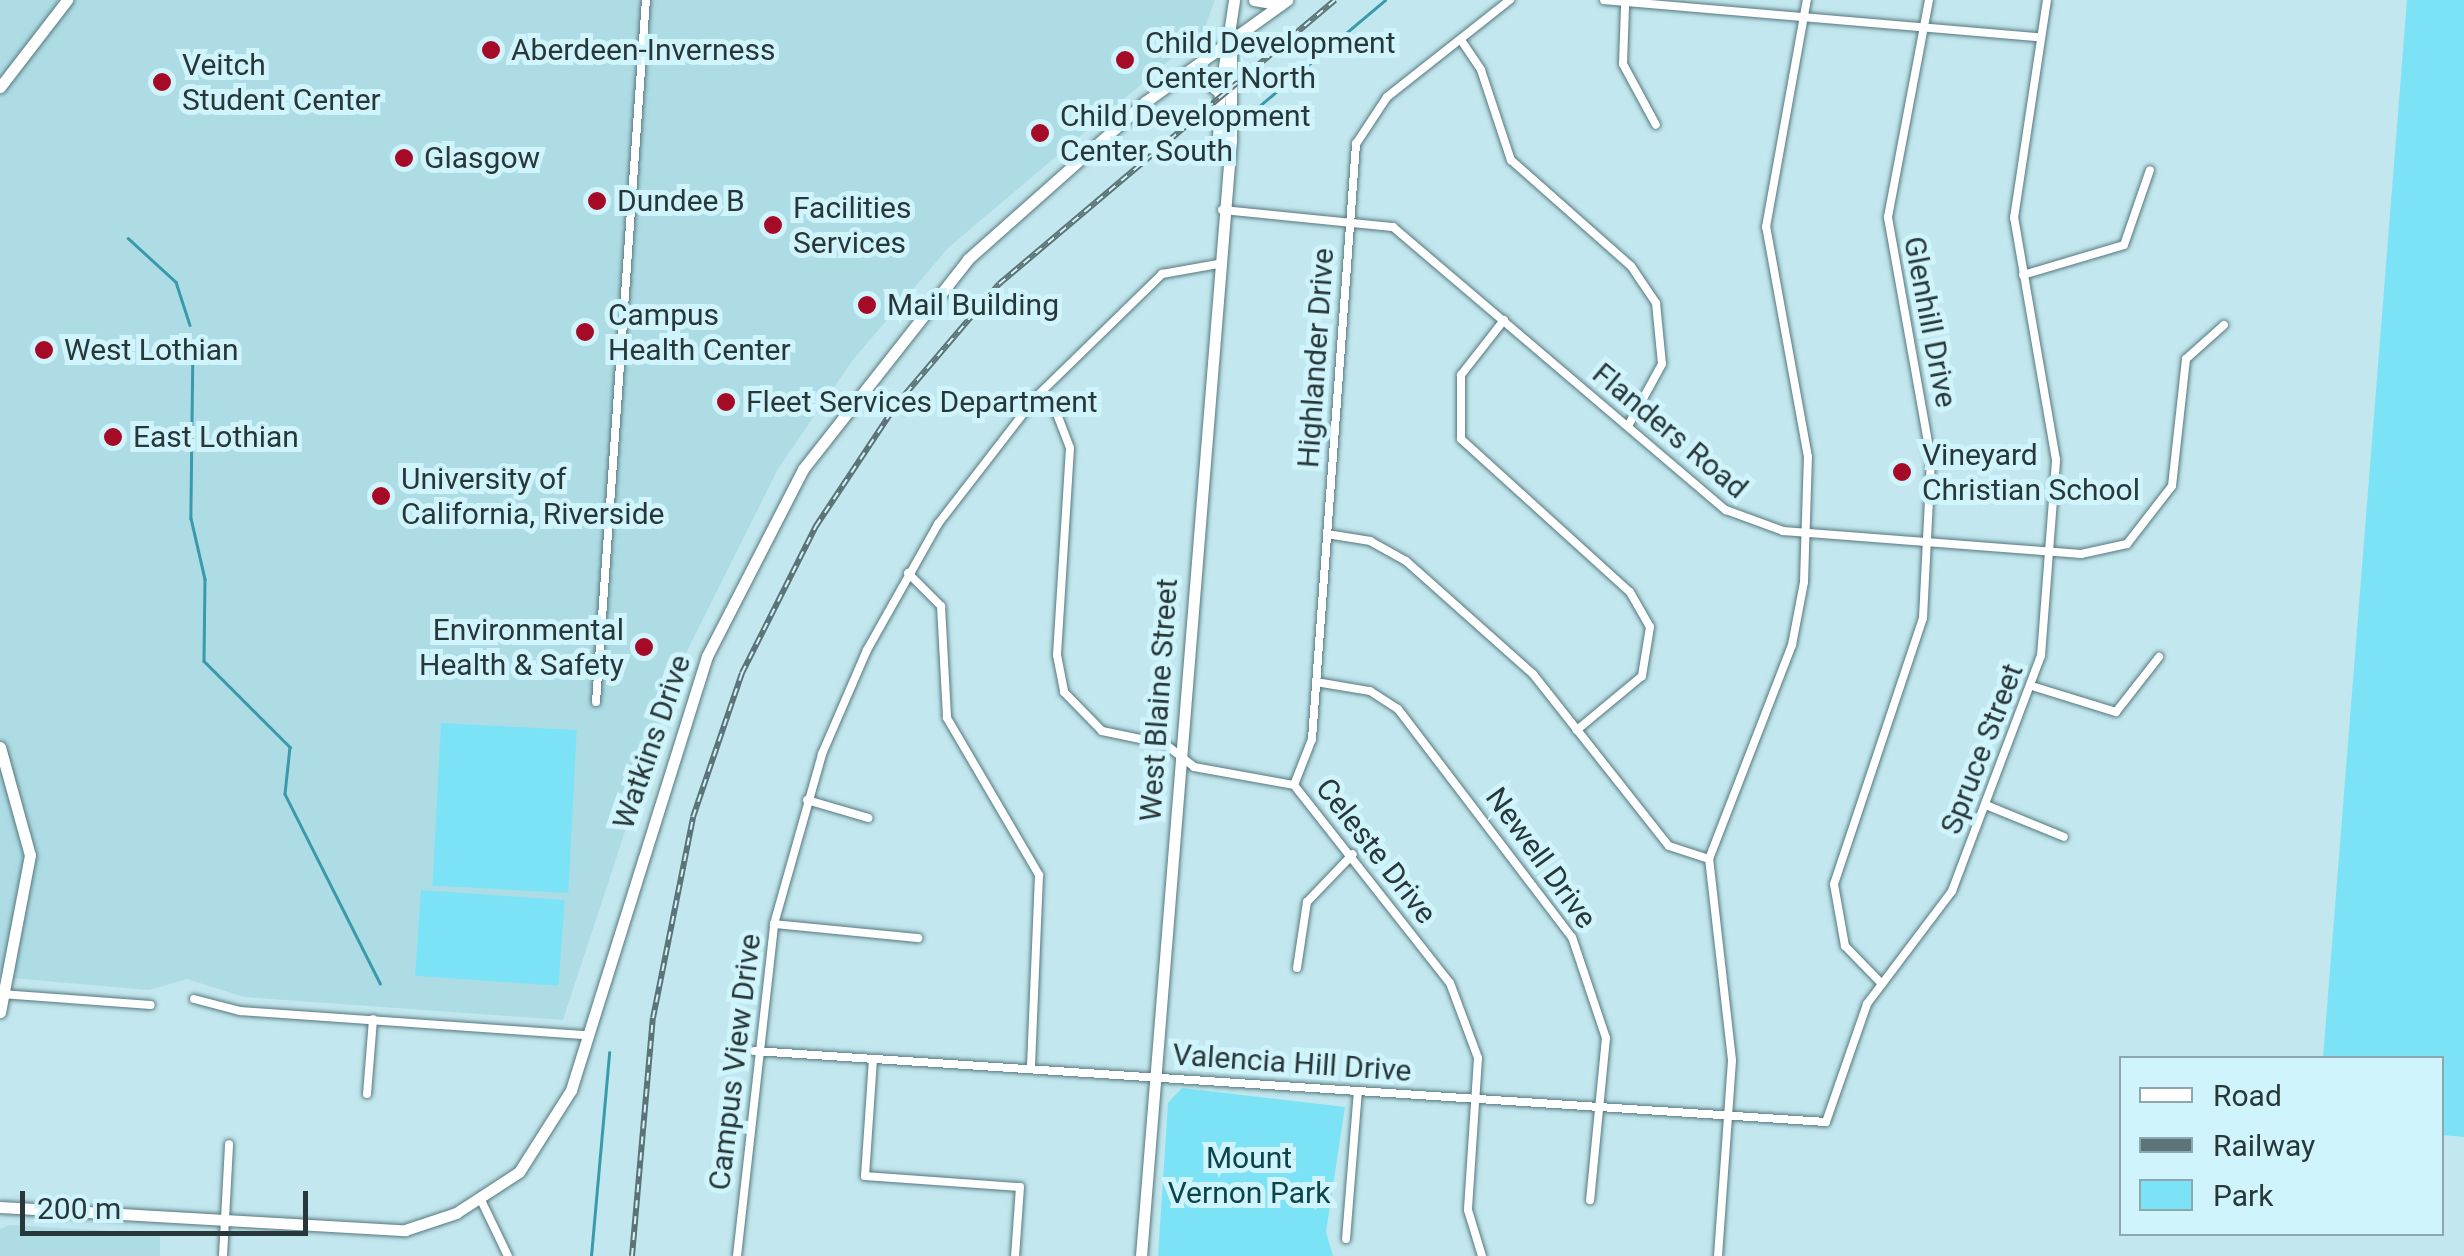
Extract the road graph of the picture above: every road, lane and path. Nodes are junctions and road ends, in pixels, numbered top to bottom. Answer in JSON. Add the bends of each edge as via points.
{"nodes":[{"id":1,"x":67,"y":0,"type":"edge"},
{"id":2,"x":646,"y":0,"type":"edge"},
{"id":3,"x":1234,"y":0,"type":"edge"},
{"id":4,"x":1254,"y":0,"type":"edge"},
{"id":5,"x":1510,"y":0,"type":"edge"},
{"id":6,"x":1604,"y":0,"type":"edge"},
{"id":7,"x":1807,"y":0,"type":"edge"},
{"id":8,"x":1929,"y":0,"type":"edge"},
{"id":9,"x":2047,"y":0,"type":"edge"},
{"id":10,"x":1284,"y":2,"type":"edge"},
{"id":11,"x":1625,"y":7,"type":"junction"},
{"id":12,"x":1806,"y":20,"type":"junction"},
{"id":13,"x":1925,"y":29,"type":"junction"},
{"id":14,"x":2040,"y":38,"type":"junction"},
{"id":15,"x":1461,"y":40,"type":"junction"},
{"id":16,"x":1231,"y":41,"type":"junction"},
{"id":17,"x":1175,"y":79,"type":"junction"},
{"id":18,"x":0,"y":87,"type":"edge"},
{"id":19,"x":1220,"y":93,"type":"junction"},
{"id":20,"x":1656,"y":125,"type":"dead end"},
{"id":21,"x":1226,"y":147,"type":"junction"},
{"id":22,"x":2150,"y":170,"type":"dead end"},
{"id":23,"x":1222,"y":210,"type":"junction"},
{"id":24,"x":1348,"y":219,"type":"junction"},
{"id":25,"x":1218,"y":264,"type":"junction"},
{"id":26,"x":2023,"y":276,"type":"junction"},
{"id":27,"x":1504,"y":320,"type":"junction"},
{"id":28,"x":2224,"y":325,"type":"dead end"},
{"id":29,"x":1036,"y":396,"type":"junction"},
{"id":30,"x":1628,"y":426,"type":"junction"},
{"id":31,"x":1807,"y":533,"type":"junction"},
{"id":32,"x":1326,"y":534,"type":"junction"},
{"id":33,"x":1928,"y":542,"type":"junction"},
{"id":34,"x":2052,"y":552,"type":"junction"},
{"id":35,"x":908,"y":573,"type":"junction"},
{"id":36,"x":2159,"y":657,"type":"dead end"},
{"id":37,"x":1316,"y":682,"type":"junction"},
{"id":38,"x":2035,"y":687,"type":"junction"},
{"id":39,"x":596,"y":702,"type":"dead end"},
{"id":40,"x":1577,"y":730,"type":"junction"},
{"id":41,"x":0,"y":747,"type":"edge"},
{"id":42,"x":1180,"y":756,"type":"junction"},
{"id":43,"x":1294,"y":785,"type":"junction"},
{"id":44,"x":807,"y":800,"type":"junction"},
{"id":45,"x":1986,"y":805,"type":"junction"},
{"id":46,"x":868,"y":818,"type":"dead end"},
{"id":47,"x":2064,"y":837,"type":"dead end"},
{"id":48,"x":1353,"y":854,"type":"junction"},
{"id":49,"x":1709,"y":859,"type":"junction"},
{"id":50,"x":774,"y":924,"type":"junction"},
{"id":51,"x":918,"y":938,"type":"dead end"},
{"id":52,"x":1296,"y":968,"type":"dead end"},
{"id":53,"x":1882,"y":984,"type":"junction"},
{"id":54,"x":1,"y":994,"type":"edge"},
{"id":55,"x":194,"y":1000,"type":"dead end"},
{"id":56,"x":151,"y":1004,"type":"dead end"},
{"id":57,"x":0,"y":1012,"type":"edge"},
{"id":58,"x":372,"y":1019,"type":"junction"},
{"id":59,"x":586,"y":1035,"type":"junction"},
{"id":60,"x":754,"y":1051,"type":"junction"},
{"id":61,"x":873,"y":1059,"type":"junction"},
{"id":62,"x":1031,"y":1068,"type":"junction"},
{"id":63,"x":1155,"y":1076,"type":"junction"},
{"id":64,"x":1358,"y":1091,"type":"junction"},
{"id":65,"x":367,"y":1094,"type":"dead end"},
{"id":66,"x":1477,"y":1100,"type":"junction"},
{"id":67,"x":1604,"y":1106,"type":"junction"},
{"id":68,"x":1729,"y":1114,"type":"junction"},
{"id":69,"x":1826,"y":1122,"type":"joint"},
{"id":70,"x":229,"y":1144,"type":"dead end"},
{"id":71,"x":481,"y":1200,"type":"junction"},
{"id":72,"x":1590,"y":1200,"type":"dead end"},
{"id":73,"x":0,"y":1207,"type":"edge"},
{"id":74,"x":224,"y":1224,"type":"junction"},
{"id":75,"x":1346,"y":1240,"type":"dead end"},
{"id":76,"x":224,"y":1256,"type":"edge"},
{"id":77,"x":508,"y":1256,"type":"edge"},
{"id":78,"x":737,"y":1256,"type":"edge"},
{"id":79,"x":1015,"y":1256,"type":"edge"},
{"id":80,"x":1142,"y":1256,"type":"edge"},
{"id":81,"x":1482,"y":1256,"type":"edge"},
{"id":82,"x":1718,"y":1256,"type":"edge"}],
"edges":[{"from":1,"to":18,"type":"main road"},
{"from":2,"to":39,"type":"street"},
{"from":3,"to":16,"type":"main road","name":"West Blaine Street"},
{"from":4,"to":10,"type":"main road"},
{"from":5,"to":15,"type":"street","name":"Highlander Drive"},
{"from":6,"to":11,"type":"street"},
{"from":7,"to":12,"type":"street"},
{"from":8,"to":13,"type":"street","name":"Glenhill Drive"},
{"from":9,"to":14,"type":"street","name":"Spruce Street"},
{"from":10,"to":16,"type":"main road","name":"Watkins Drive"},
{"from":11,"to":12,"type":"street"},
{"from":11,"to":20,"type":"street","via":[[1623,64]]},
{"from":12,"to":13,"type":"street"},
{"from":12,"to":31,"type":"street","via":[[1766,227],[1808,457]]},
{"from":13,"to":14,"type":"street"},
{"from":13,"to":33,"type":"street","name":"Glenhill Drive","via":[[1888,218],[1928,429]]},
{"from":14,"to":26,"type":"street","name":"Spruce Street","via":[[2014,202]]},
{"from":15,"to":24,"type":"street","name":"Highlander Drive","via":[[1364,125]]},
{"from":15,"to":30,"type":"street","via":[[1486,81],[1511,160],[1630,266],[1656,303],[1662,364]]},
{"from":16,"to":17,"type":"main road","name":"Watkins Drive"},
{"from":16,"to":19,"type":"main road","name":"West Blaine Street"},
{"from":16,"to":21,"type":"main road","name":"West Blaine Street","via":[[1237,57]]},
{"from":17,"to":19,"type":"main road","via":[[1206,80]]},
{"from":17,"to":59,"type":"main road","name":"Watkins Drive","via":[[968,259],[857,389],[794,484],[686,710]]},
{"from":19,"to":21,"type":"main road","name":"West Blaine Street","via":[[1218,140]]},
{"from":21,"to":23,"type":"main road","name":"West Blaine Street"},
{"from":22,"to":26,"type":"street","via":[[2124,245]]},
{"from":23,"to":24,"type":"street","name":"Flanders Road"},
{"from":23,"to":25,"type":"main road","name":"West Blaine Street"},
{"from":24,"to":27,"type":"street","name":"Flanders Road","via":[[1393,226]]},
{"from":24,"to":32,"type":"street","name":"Highlander Drive"},
{"from":25,"to":29,"type":"street","name":"Campus View Drive","via":[[1162,274]]},
{"from":25,"to":42,"type":"main road","name":"West Blaine Street"},
{"from":26,"to":34,"type":"street","name":"Spruce Street","via":[[2056,460]]},
{"from":27,"to":30,"type":"street","name":"Flanders Road"},
{"from":27,"to":40,"type":"street","via":[[1460,374],[1461,439],[1630,592],[1650,627],[1642,676]]},
{"from":28,"to":34,"type":"street","name":"Flanders Road","via":[[2186,359],[2177,464],[2154,520],[2114,548]]},
{"from":29,"to":35,"type":"street","name":"Campus View Drive"},
{"from":29,"to":42,"type":"street","name":"Celeste Drive","via":[[1057,414],[1070,448],[1057,655],[1064,692],[1102,731]]},
{"from":30,"to":31,"type":"street","name":"Flanders Road","via":[[1726,510]]},
{"from":31,"to":33,"type":"street","name":"Flanders Road"},
{"from":31,"to":49,"type":"street","via":[[1792,645]]},
{"from":32,"to":37,"type":"street","name":"Highlander Drive"},
{"from":32,"to":40,"type":"street","via":[[1396,554],[1523,663]]},
{"from":33,"to":34,"type":"street","name":"Flanders Road"},
{"from":33,"to":53,"type":"street","name":"Glenhill Drive","via":[[1914,664],[1836,862],[1845,946]]},
{"from":34,"to":38,"type":"street","name":"Spruce Street"},
{"from":35,"to":44,"type":"street","name":"Campus View Drive"},
{"from":35,"to":62,"type":"street","via":[[941,606],[947,718],[1039,876]]},
{"from":36,"to":38,"type":"street","via":[[2116,712]]},
{"from":37,"to":43,"type":"street","name":"Highlander Drive","via":[[1312,739]]},
{"from":37,"to":67,"type":"street","name":"Newell Drive","via":[[1370,691],[1398,708],[1558,914],[1604,1022]]},
{"from":38,"to":45,"type":"street","name":"Spruce Street"},
{"from":40,"to":49,"type":"street","via":[[1669,846]]},
{"from":41,"to":54,"type":"main road","via":[[30,855]]},
{"from":42,"to":43,"type":"street","name":"Celeste Drive","via":[[1194,767]]},
{"from":42,"to":63,"type":"main road","name":"West Blaine Street"},
{"from":43,"to":48,"type":"street","name":"Celeste Drive"},
{"from":44,"to":46,"type":"street"},
{"from":44,"to":50,"type":"street","name":"Campus View Drive"},
{"from":45,"to":47,"type":"street"},
{"from":45,"to":53,"type":"street","name":"Spruce Street","via":[[1945,905]]},
{"from":48,"to":52,"type":"street","via":[[1307,902]]},
{"from":48,"to":66,"type":"street","name":"Celeste Drive","via":[[1460,999],[1475,1039]]},
{"from":49,"to":68,"type":"street","via":[[1710,924],[1731,1035]]},
{"from":50,"to":51,"type":"street"},
{"from":50,"to":60,"type":"street","name":"Campus View Drive"},
{"from":53,"to":69,"type":"street","name":"Spruce Street","via":[[1858,1022]]},
{"from":54,"to":56,"type":"street"},
{"from":54,"to":57,"type":"main road"},
{"from":55,"to":58,"type":"street"},
{"from":58,"to":59,"type":"street"},
{"from":58,"to":65,"type":"street"},
{"from":59,"to":71,"type":"main road","name":"Watkins Drive","via":[[550,1133]]},
{"from":60,"to":61,"type":"street","name":"Valencia Hill Drive"},
{"from":60,"to":78,"type":"street","name":"Campus View Drive"},
{"from":61,"to":62,"type":"street","name":"Valencia Hill Drive"},
{"from":61,"to":79,"type":"street","via":[[865,1176],[1020,1187]]},
{"from":62,"to":63,"type":"street","name":"Valencia Hill Drive"},
{"from":63,"to":64,"type":"street","name":"Valencia Hill Drive"},
{"from":63,"to":80,"type":"main road","name":"West Blaine Street"},
{"from":64,"to":66,"type":"street","name":"Valencia Hill Drive"},
{"from":64,"to":75,"type":"street"},
{"from":66,"to":67,"type":"street","name":"Valencia Hill Drive"},
{"from":66,"to":81,"type":"street","name":"Celeste Drive","via":[[1468,1210]]},
{"from":67,"to":68,"type":"street","name":"Valencia Hill Drive"},
{"from":67,"to":72,"type":"street","name":"Newell Drive"},
{"from":68,"to":69,"type":"street","name":"Valencia Hill Drive"},
{"from":68,"to":82,"type":"street"},
{"from":70,"to":74,"type":"street"},
{"from":71,"to":74,"type":"main road","name":"Watkins Drive","via":[[406,1230]]},
{"from":71,"to":77,"type":"street"},
{"from":73,"to":74,"type":"main road","name":"Watkins Drive"},
{"from":74,"to":76,"type":"street"}]}
